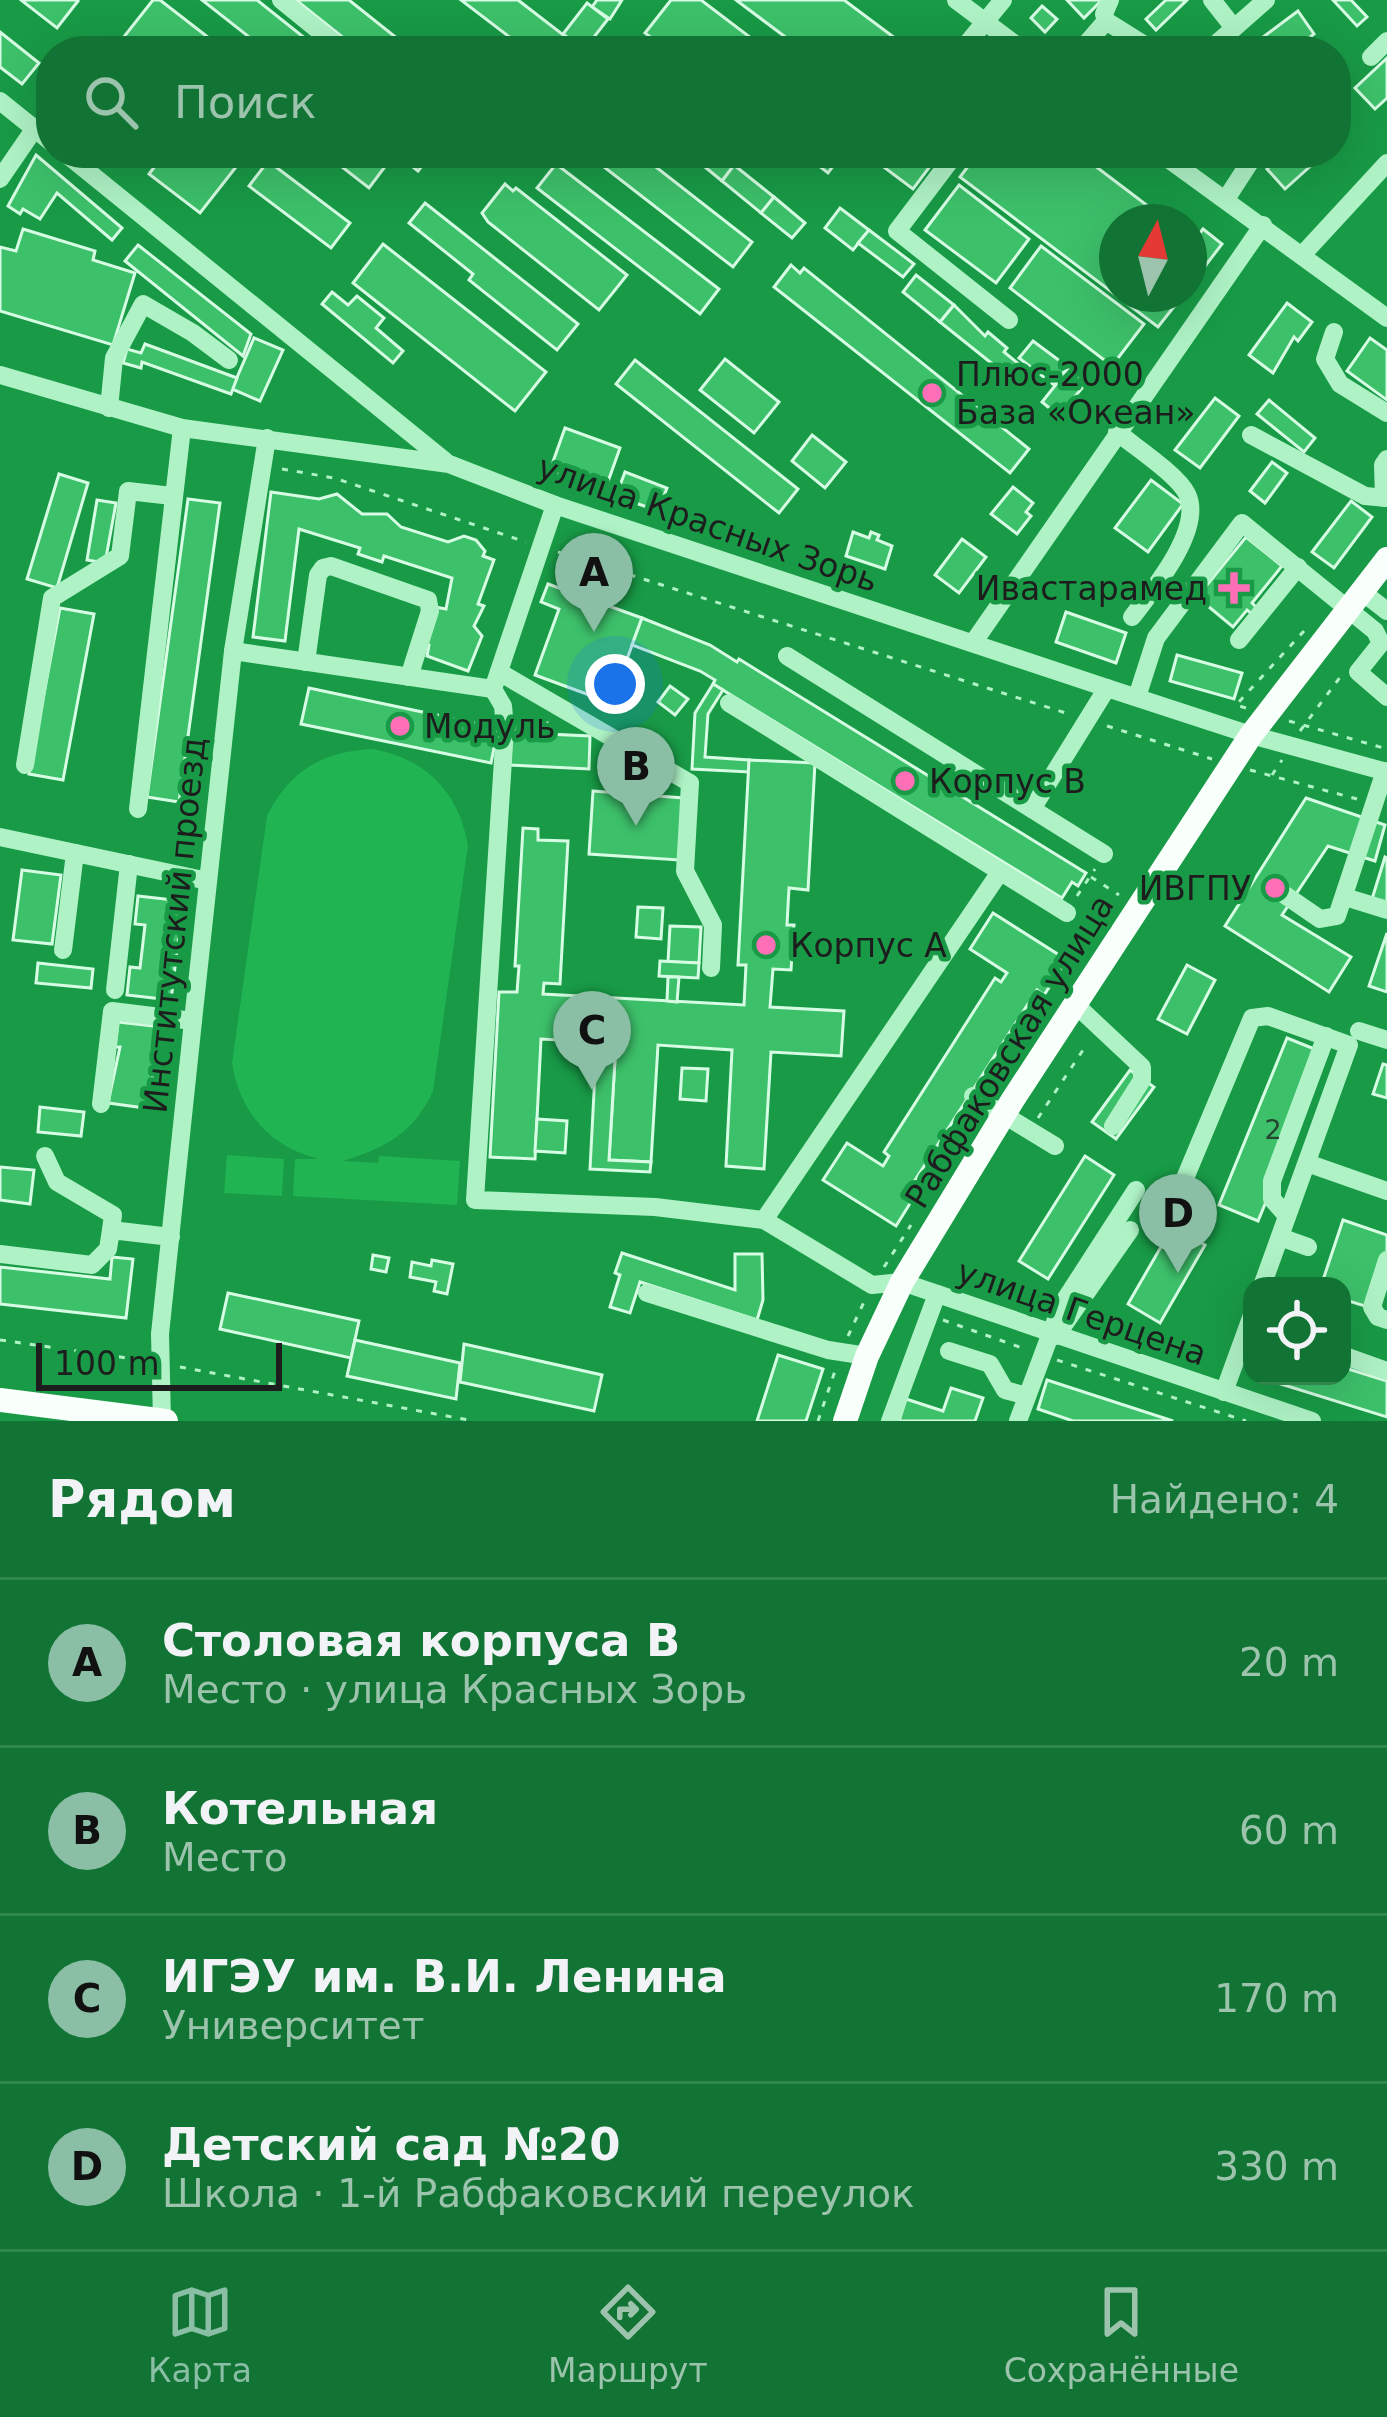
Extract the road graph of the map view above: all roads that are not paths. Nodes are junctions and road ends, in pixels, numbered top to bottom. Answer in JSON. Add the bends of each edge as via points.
{"nodes":[{"id":1,"x":281,"y":0,"type":"edge"},
{"id":2,"x":956,"y":0,"type":"edge"},
{"id":3,"x":1003,"y":0,"type":"edge"},
{"id":4,"x":1110,"y":0,"type":"edge"},
{"id":5,"x":1212,"y":0,"type":"edge"},
{"id":6,"x":1266,"y":0,"type":"edge"},
{"id":7,"x":985,"y":22,"type":"junction"},
{"id":8,"x":1106,"y":22,"type":"junction"},
{"id":9,"x":1234,"y":28,"type":"junction"},
{"id":10,"x":325,"y":36,"type":"edge"},
{"id":11,"x":974,"y":36,"type":"edge"},
{"id":12,"x":1004,"y":36,"type":"edge"},
{"id":13,"x":1093,"y":36,"type":"edge"},
{"id":14,"x":1129,"y":36,"type":"edge"},
{"id":15,"x":1225,"y":36,"type":"edge"},
{"id":16,"x":1387,"y":41,"type":"edge"},
{"id":17,"x":1371,"y":57,"type":"dead end"},
{"id":18,"x":0,"y":100,"type":"edge"},
{"id":19,"x":34,"y":128,"type":"joint"},
{"id":20,"x":1387,"y":164,"type":"edge"},
{"id":21,"x":84,"y":168,"type":"edge"},
{"id":22,"x":945,"y":168,"type":"edge"},
{"id":23,"x":1181,"y":168,"type":"edge"},
{"id":24,"x":1246,"y":168,"type":"edge"},
{"id":25,"x":0,"y":179,"type":"edge"},
{"id":26,"x":1226,"y":200,"type":"junction"},
{"id":27,"x":1263,"y":225,"type":"junction"},
{"id":28,"x":1304,"y":254,"type":"junction"},
{"id":29,"x":1384,"y":310,"type":"edge"},
{"id":30,"x":1009,"y":320,"type":"dead end"},
{"id":31,"x":1334,"y":332,"type":"dead end"},
{"id":32,"x":229,"y":360,"type":"dead end"},
{"id":33,"x":0,"y":375,"type":"edge"},
{"id":34,"x":109,"y":408,"type":"junction"},
{"id":35,"x":1387,"y":413,"type":"edge"},
{"id":36,"x":182,"y":428,"type":"junction"},
{"id":37,"x":1117,"y":432,"type":"junction"},
{"id":38,"x":1251,"y":435,"type":"dead end"},
{"id":39,"x":267,"y":438,"type":"junction"},
{"id":40,"x":1387,"y":459,"type":"edge"},
{"id":41,"x":449,"y":464,"type":"junction"},
{"id":42,"x":172,"y":496,"type":"junction"},
{"id":43,"x":1385,"y":498,"type":"edge"},
{"id":44,"x":555,"y":505,"type":"junction"},
{"id":45,"x":1387,"y":559,"type":"edge"},
{"id":46,"x":1298,"y":568,"type":"junction"},
{"id":47,"x":1355,"y":599,"type":"junction"},
{"id":48,"x":1387,"y":611,"type":"edge"},
{"id":49,"x":1132,"y":617,"type":"dead end"},
{"id":50,"x":1239,"y":640,"type":"dead end"},
{"id":51,"x":973,"y":643,"type":"junction"},
{"id":52,"x":233,"y":651,"type":"junction"},
{"id":53,"x":787,"y":656,"type":"dead end"},
{"id":54,"x":306,"y":662,"type":"junction"},
{"id":55,"x":409,"y":677,"type":"junction"},
{"id":56,"x":496,"y":681,"type":"junction"},
{"id":57,"x":1107,"y":688,"type":"junction"},
{"id":58,"x":1387,"y":697,"type":"edge"},
{"id":59,"x":1137,"y":698,"type":"junction"},
{"id":60,"x":729,"y":703,"type":"dead end"},
{"id":61,"x":1250,"y":735,"type":"junction"},
{"id":62,"x":25,"y":764,"type":"dead end"},
{"id":63,"x":1386,"y":771,"type":"edge"},
{"id":64,"x":138,"y":809,"type":"dead end"},
{"id":65,"x":1032,"y":809,"type":"junction"},
{"id":66,"x":0,"y":837,"type":"edge"},
{"id":67,"x":75,"y":853,"type":"junction"},
{"id":68,"x":1104,"y":854,"type":"road end"},
{"id":69,"x":129,"y":864,"type":"junction"},
{"id":70,"x":1000,"y":872,"type":"junction"},
{"id":71,"x":208,"y":881,"type":"junction"},
{"id":72,"x":1285,"y":895,"type":"dead end"},
{"id":73,"x":1345,"y":897,"type":"junction"},
{"id":74,"x":1387,"y":910,"type":"edge"},
{"id":75,"x":1067,"y":913,"type":"road end"},
{"id":76,"x":63,"y":950,"type":"dead end"},
{"id":77,"x":711,"y":968,"type":"dead end"},
{"id":78,"x":115,"y":990,"type":"dead end"},
{"id":79,"x":1077,"y":1006,"type":"junction"},
{"id":80,"x":193,"y":1022,"type":"junction"},
{"id":81,"x":1326,"y":1036,"type":"junction"},
{"id":82,"x":1354,"y":1038,"type":"junction"},
{"id":83,"x":1387,"y":1040,"type":"edge"},
{"id":84,"x":973,"y":1096,"type":"dead end"},
{"id":85,"x":101,"y":1104,"type":"dead end"},
{"id":86,"x":1008,"y":1108,"type":"junction"},
{"id":87,"x":1113,"y":1126,"type":"dead end"},
{"id":88,"x":1055,"y":1145,"type":"dead end"},
{"id":89,"x":45,"y":1156,"type":"dead end"},
{"id":90,"x":1306,"y":1163,"type":"junction"},
{"id":91,"x":1183,"y":1183,"type":"dead end"},
{"id":92,"x":1136,"y":1190,"type":"dead end"},
{"id":93,"x":1387,"y":1191,"type":"edge"},
{"id":94,"x":1287,"y":1216,"type":"junction"},
{"id":95,"x":764,"y":1220,"type":"junction"},
{"id":96,"x":111,"y":1230,"type":"junction"},
{"id":97,"x":1130,"y":1230,"type":"dead end"},
{"id":98,"x":171,"y":1237,"type":"junction"},
{"id":99,"x":1280,"y":1238,"type":"junction"},
{"id":100,"x":1307,"y":1247,"type":"dead end"},
{"id":101,"x":0,"y":1255,"type":"edge"},
{"id":102,"x":1387,"y":1260,"type":"edge"},
{"id":103,"x":1265,"y":1277,"type":"edge"},
{"id":104,"x":902,"y":1282,"type":"junction"},
{"id":105,"x":647,"y":1294,"type":"dead end"},
{"id":106,"x":937,"y":1294,"type":"junction"},
{"id":107,"x":1387,"y":1320,"type":"edge"},
{"id":108,"x":1052,"y":1334,"type":"junction"},
{"id":109,"x":1243,"y":1342,"type":"edge"},
{"id":110,"x":949,"y":1351,"type":"dead end"},
{"id":111,"x":867,"y":1357,"type":"junction"},
{"id":112,"x":1351,"y":1358,"type":"edge"},
{"id":113,"x":1387,"y":1371,"type":"edge"},
{"id":114,"x":1224,"y":1392,"type":"junction"},
{"id":115,"x":1027,"y":1396,"type":"junction"},
{"id":116,"x":0,"y":1400,"type":"edge"},
{"id":117,"x":165,"y":1421,"type":"edge"},
{"id":118,"x":845,"y":1421,"type":"edge"},
{"id":119,"x":890,"y":1421,"type":"edge"},
{"id":120,"x":1018,"y":1421,"type":"edge"},
{"id":121,"x":1312,"y":1421,"type":"edge"}],
"edges":[{"from":1,"to":10,"type":"street"},
{"from":2,"to":7,"type":"street"},
{"from":3,"to":7,"type":"street"},
{"from":4,"to":8,"type":"street"},
{"from":5,"to":9,"type":"street"},
{"from":6,"to":9,"type":"street"},
{"from":7,"to":11,"type":"street"},
{"from":7,"to":12,"type":"street"},
{"from":8,"to":13,"type":"street"},
{"from":8,"to":14,"type":"street"},
{"from":9,"to":15,"type":"street"},
{"from":16,"to":17,"type":"street"},
{"from":18,"to":19,"type":"street"},
{"from":19,"to":25,"type":"street"},
{"from":20,"to":28,"type":"street"},
{"from":21,"to":41,"type":"street"},
{"from":22,"to":30,"type":"street","via":[[897,231]]},
{"from":23,"to":26,"type":"street"},
{"from":24,"to":26,"type":"street"},
{"from":26,"to":27,"type":"street"},
{"from":27,"to":28,"type":"street"},
{"from":27,"to":37,"type":"street"},
{"from":28,"to":29,"type":"street"},
{"from":31,"to":35,"type":"street","via":[[1325,359],[1340,385]]},
{"from":32,"to":34,"type":"street","via":[[143,304],[114,358]]},
{"from":33,"to":34,"type":"street","name":"улица Красных Зорь"},
{"from":34,"to":36,"type":"street","name":"улица Красных Зорь"},
{"from":36,"to":39,"type":"street","name":"улица Красных Зорь"},
{"from":36,"to":42,"type":"street"},
{"from":37,"to":49,"type":"street","via":[[1186,490],[1193,514]]},
{"from":37,"to":51,"type":"street"},
{"from":38,"to":43,"type":"street","via":[[1365,496]]},
{"from":39,"to":41,"type":"street","name":"улица Красных Зорь"},
{"from":39,"to":52,"type":"street","name":"Институтский проезд"},
{"from":40,"to":43,"type":"street"},
{"from":41,"to":44,"type":"street","name":"улица Красных Зорь"},
{"from":42,"to":62,"type":"street","via":[[128,491],[120,556],[52,598]]},
{"from":42,"to":64,"type":"street"},
{"from":44,"to":51,"type":"street","name":"улица Красных Зорь"},
{"from":44,"to":56,"type":"street"},
{"from":45,"to":47,"type":"main road","name":"Рабфаковская улица"},
{"from":46,"to":47,"type":"street"},
{"from":46,"to":50,"type":"street"},
{"from":46,"to":59,"type":"street","via":[[1242,523],[1156,638]]},
{"from":47,"to":48,"type":"street"},
{"from":47,"to":58,"type":"street","via":[[1381,643],[1358,672]]},
{"from":47,"to":61,"type":"main road","name":"Рабфаковская улица"},
{"from":51,"to":57,"type":"street","name":"улица Красных Зорь"},
{"from":52,"to":54,"type":"street"},
{"from":52,"to":71,"type":"street","name":"Институтский проезд"},
{"from":53,"to":65,"type":"street"},
{"from":54,"to":55,"type":"street"},
{"from":54,"to":55,"type":"street","via":[[318,575],[331,566],[428,600]]},
{"from":55,"to":56,"type":"street"},
{"from":56,"to":77,"type":"street","via":[[690,783],[685,871],[713,925]]},
{"from":56,"to":95,"type":"street","via":[[505,728],[475,1200]]},
{"from":57,"to":59,"type":"street","name":"улица Красных Зорь"},
{"from":57,"to":65,"type":"street"},
{"from":59,"to":61,"type":"street","name":"улица Красных Зорь"},
{"from":60,"to":70,"type":"street"},
{"from":61,"to":63,"type":"street","name":"улица Красных Зорь"},
{"from":61,"to":79,"type":"main road","name":"Рабфаковская улица"},
{"from":63,"to":73,"type":"street"},
{"from":65,"to":68,"type":"street"},
{"from":66,"to":67,"type":"street"},
{"from":67,"to":69,"type":"street"},
{"from":67,"to":76,"type":"street"},
{"from":69,"to":71,"type":"street"},
{"from":69,"to":78,"type":"street"},
{"from":70,"to":75,"type":"street"},
{"from":70,"to":95,"type":"street"},
{"from":71,"to":80,"type":"street","name":"Институтский проезд"},
{"from":72,"to":73,"type":"street","via":[[1330,920]]},
{"from":73,"to":74,"type":"street"},
{"from":79,"to":86,"type":"main road","name":"Рабфаковская улица"},
{"from":79,"to":87,"type":"street","via":[[1142,1067]]},
{"from":80,"to":85,"type":"street","via":[[112,1011]]},
{"from":80,"to":98,"type":"street","name":"Институтский проезд"},
{"from":81,"to":82,"type":"street"},
{"from":81,"to":91,"type":"street","via":[[1252,1018]]},
{"from":81,"to":94,"type":"street","via":[[1272,1181],[1272,1199]]},
{"from":82,"to":83,"type":"street"},
{"from":82,"to":90,"type":"street"},
{"from":84,"to":86,"type":"street"},
{"from":86,"to":88,"type":"street"},
{"from":86,"to":104,"type":"main road","name":"Рабфаковская улица"},
{"from":89,"to":96,"type":"street","via":[[57,1182],[113,1215]]},
{"from":90,"to":93,"type":"street"},
{"from":90,"to":94,"type":"street"},
{"from":92,"to":108,"type":"street"},
{"from":94,"to":99,"type":"street"},
{"from":95,"to":104,"type":"street","name":"улица Герцена","via":[[872,1286]]},
{"from":96,"to":98,"type":"street"},
{"from":96,"to":101,"type":"street","via":[[108,1249],[92,1265]]},
{"from":97,"to":108,"type":"street"},
{"from":98,"to":117,"type":"street","name":"Институтский проезд","via":[[159,1363]]},
{"from":99,"to":100,"type":"street"},
{"from":99,"to":103,"type":"street"},
{"from":102,"to":107,"type":"street","via":[[1372,1306]]},
{"from":104,"to":106,"type":"street","name":"улица Герцена"},
{"from":104,"to":111,"type":"main road","name":"Рабфаковская улица"},
{"from":105,"to":111,"type":"street"},
{"from":106,"to":108,"type":"street","name":"улица Герцена"},
{"from":106,"to":119,"type":"street"},
{"from":108,"to":114,"type":"street","name":"улица Герцена"},
{"from":108,"to":115,"type":"street"},
{"from":109,"to":114,"type":"street"},
{"from":110,"to":115,"type":"street","via":[[990,1364],[1005,1390]]},
{"from":111,"to":118,"type":"main road","name":"Рабфаковская улица"},
{"from":112,"to":113,"type":"street"},
{"from":114,"to":121,"type":"street","name":"улица Герцена"},
{"from":115,"to":120,"type":"street"},
{"from":116,"to":117,"type":"main road"}]}
